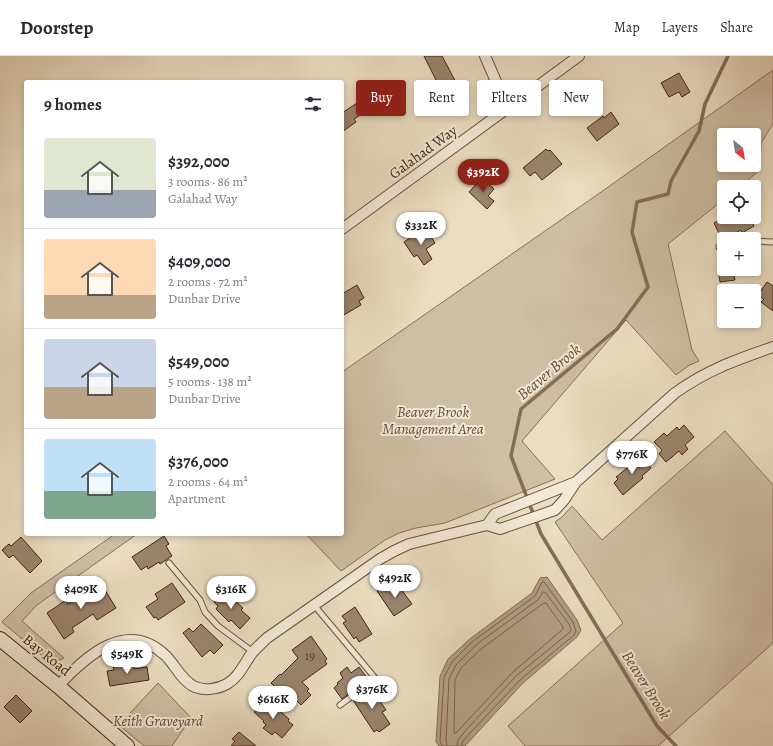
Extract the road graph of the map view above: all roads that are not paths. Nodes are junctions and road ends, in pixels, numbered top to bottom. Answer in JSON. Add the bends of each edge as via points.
{"nodes":[{"id":1,"x":485,"y":56,"type":"edge"},
{"id":2,"x":579,"y":56,"type":"edge"},
{"id":3,"x":495,"y":80,"type":"edge"},
{"id":4,"x":541,"y":84,"type":"edge"},
{"id":5,"x":498,"y":116,"type":"edge"},
{"id":6,"x":344,"y":228,"type":"edge"},
{"id":7,"x":761,"y":241,"type":"edge"},
{"id":8,"x":773,"y":242,"type":"edge"},
{"id":9,"x":773,"y":347,"type":"edge"},
{"id":10,"x":576,"y":482,"type":"junction"},
{"id":11,"x":487,"y":525,"type":"junction"},
{"id":12,"x":169,"y":563,"type":"dead end"},
{"id":13,"x":314,"y":605,"type":"junction"},
{"id":14,"x":0,"y":639,"type":"edge"},
{"id":15,"x":253,"y":652,"type":"junction"},
{"id":16,"x":58,"y":686,"type":"junction"},
{"id":17,"x":340,"y":705,"type":"dead end"},
{"id":18,"x":127,"y":746,"type":"edge"}],
"edges":[{"from":1,"to":3,"type":"street"},
{"from":2,"to":4,"type":"street","name":"Galahad Way"},
{"from":5,"to":6,"type":"street","name":"Galahad Way"},
{"from":7,"to":8,"type":"lane"},
{"from":9,"to":10,"type":"street","via":[[717,368],[689,383]]},
{"from":10,"to":11,"type":"street","via":[[495,514]]},
{"from":10,"to":11,"type":"street","via":[[555,510],[500,529]]},
{"from":11,"to":13,"type":"street","via":[[409,544],[380,559]]},
{"from":12,"to":15,"type":"lane","via":[[200,600],[204,612]]},
{"from":13,"to":15,"type":"street","via":[[267,638]]},
{"from":13,"to":17,"type":"lane","via":[[376,679]]},
{"from":14,"to":16,"type":"main road","name":"Bay Road"},
{"from":15,"to":16,"type":"street","via":[[237,676],[227,684],[204,689],[194,687],[157,648],[146,642],[119,641],[94,652]]},
{"from":16,"to":18,"type":"main road","name":"Bay Road"}]}
